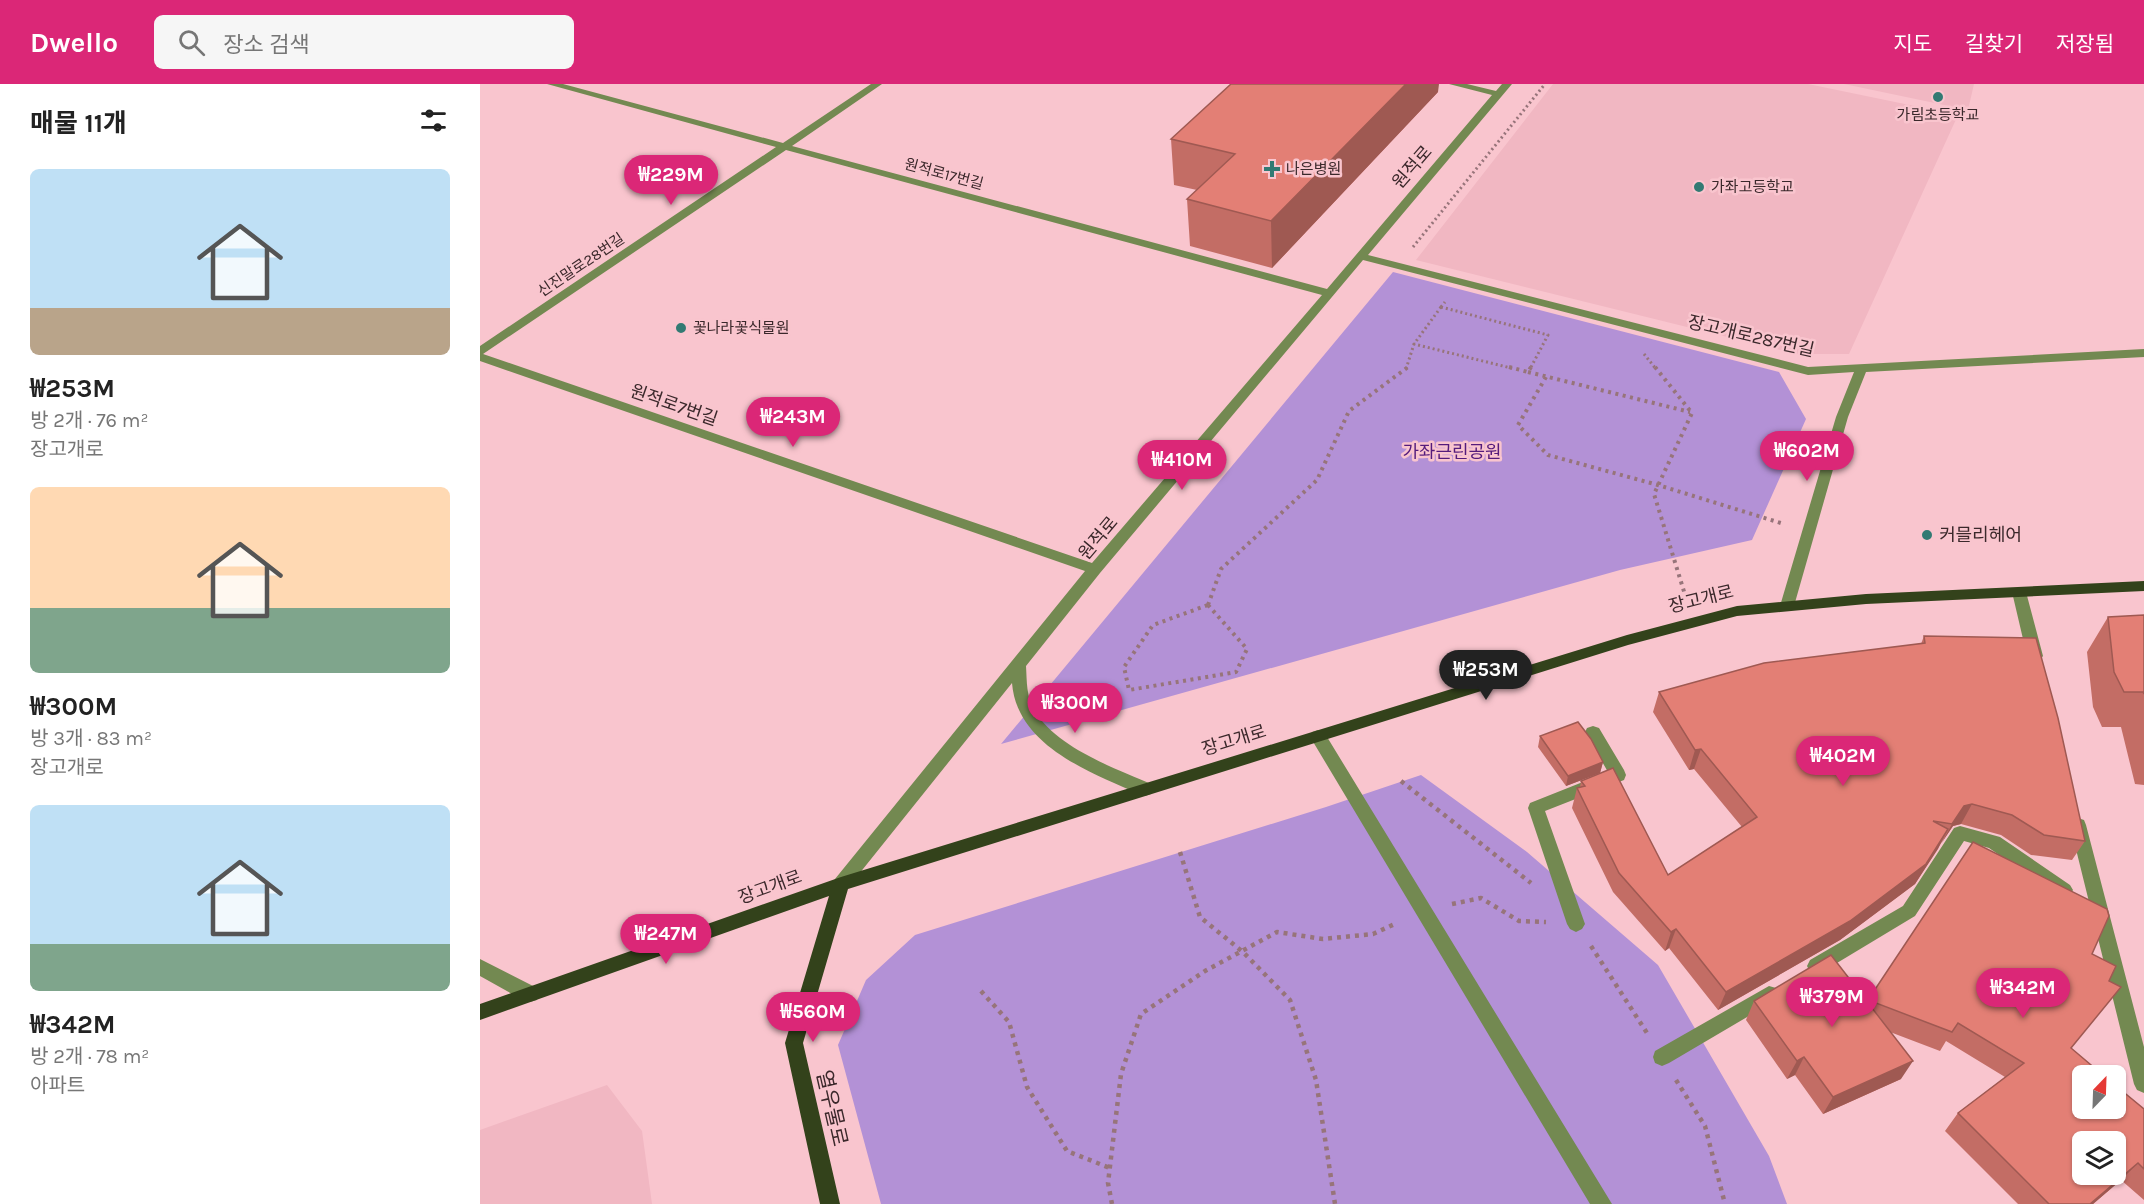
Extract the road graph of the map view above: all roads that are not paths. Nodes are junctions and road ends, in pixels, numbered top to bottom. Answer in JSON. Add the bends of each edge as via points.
{"nodes":[{"id":1,"x":552,"y":84,"type":"edge"},
{"id":2,"x":877,"y":84,"type":"edge"},
{"id":3,"x":1454,"y":84,"type":"edge"},
{"id":4,"x":1503,"y":89,"type":"edge"},
{"id":5,"x":784,"y":147,"type":"junction"},
{"id":6,"x":1360,"y":256,"type":"junction"},
{"id":7,"x":1329,"y":293,"type":"junction"},
{"id":8,"x":480,"y":351,"type":"edge"},
{"id":9,"x":2144,"y":353,"type":"edge"},
{"id":10,"x":480,"y":357,"type":"edge"},
{"id":11,"x":1861,"y":369,"type":"junction"},
{"id":12,"x":1095,"y":569,"type":"junction"},
{"id":13,"x":2144,"y":586,"type":"edge"},
{"id":14,"x":2019,"y":592,"type":"junction"},
{"id":15,"x":1787,"y":606,"type":"junction"},
{"id":16,"x":1018,"y":664,"type":"junction"},
{"id":17,"x":2039,"y":673,"type":"edge"},
{"id":18,"x":1593,"y":732,"type":"dead end"},
{"id":19,"x":1318,"y":736,"type":"junction"},
{"id":20,"x":1145,"y":789,"type":"junction"},
{"id":21,"x":2074,"y":811,"type":"edge"},
{"id":22,"x":841,"y":884,"type":"junction"},
{"id":23,"x":2101,"y":915,"type":"junction"},
{"id":24,"x":1576,"y":924,"type":"road end"},
{"id":25,"x":480,"y":967,"type":"edge"},
{"id":26,"x":1806,"y":972,"type":"edge"},
{"id":27,"x":1785,"y":984,"type":"edge"},
{"id":28,"x":530,"y":994,"type":"junction"},
{"id":29,"x":480,"y":1012,"type":"edge"},
{"id":30,"x":1662,"y":1057,"type":"road end"},
{"id":31,"x":2144,"y":1084,"type":"edge"},
{"id":32,"x":830,"y":1204,"type":"edge"},
{"id":33,"x":1602,"y":1204,"type":"edge"}],
"edges":[{"from":1,"to":5,"type":"street","name":"원적로17번길"},
{"from":2,"to":5,"type":"street","name":"신진말로28번길"},
{"from":3,"to":4,"type":"street"},
{"from":4,"to":6,"type":"street","name":"원적로"},
{"from":5,"to":7,"type":"street","name":"원적로17번길"},
{"from":5,"to":8,"type":"street","name":"신진말로28번길"},
{"from":6,"to":7,"type":"street","name":"원적로"},
{"from":6,"to":11,"type":"street","name":"장고개로287번길","via":[[1808,371]]},
{"from":7,"to":12,"type":"street","name":"원적로"},
{"from":9,"to":11,"type":"street","name":"장고개로287번길"},
{"from":10,"to":12,"type":"street","name":"원적로7번길"},
{"from":11,"to":15,"type":"street","via":[[1842,417]]},
{"from":12,"to":16,"type":"street","name":"원적로"},
{"from":13,"to":14,"type":"main road","name":"장고개로"},
{"from":14,"to":15,"type":"main road","name":"장고개로"},
{"from":14,"to":17,"type":"street"},
{"from":15,"to":19,"type":"main road","name":"장고개로","via":[[1737,610],[1627,640]]},
{"from":16,"to":20,"type":"street","via":[[1021,698],[1034,723],[1086,762]]},
{"from":16,"to":22,"type":"street","name":"원적로"},
{"from":18,"to":24,"type":"street","via":[[1618,775],[1536,808]]},
{"from":19,"to":20,"type":"main road","name":"장고개로"},
{"from":19,"to":33,"type":"street"},
{"from":20,"to":22,"type":"main road","name":"장고개로"},
{"from":21,"to":23,"type":"street"},
{"from":22,"to":28,"type":"main road","name":"장고개로"},
{"from":22,"to":32,"type":"main road","name":"열우물로","via":[[794,1043]]},
{"from":23,"to":26,"type":"street","via":[[1994,842],[1960,833],[1909,911]]},
{"from":23,"to":31,"type":"street"},
{"from":25,"to":28,"type":"street"},
{"from":27,"to":30,"type":"street"},
{"from":28,"to":29,"type":"main road","name":"장고개로"}]}
